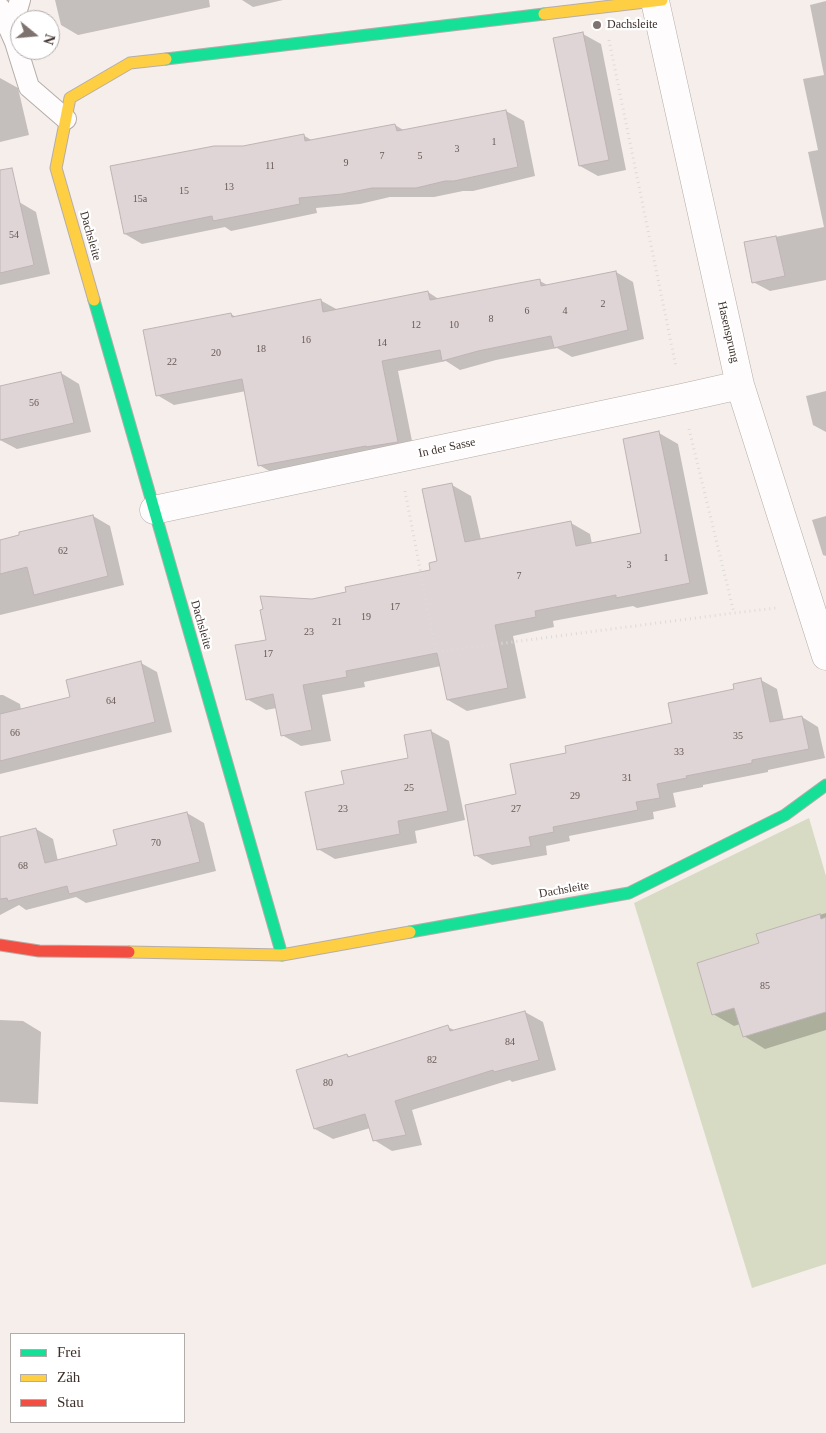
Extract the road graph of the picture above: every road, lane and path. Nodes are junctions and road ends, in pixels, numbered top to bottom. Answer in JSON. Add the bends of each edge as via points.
{"nodes":[{"id":1,"x":20,"y":0,"type":"edge"},
{"id":2,"x":657,"y":0,"type":"edge"},
{"id":3,"x":602,"y":7,"type":"junction"},
{"id":4,"x":4,"y":17,"type":"edge"},
{"id":5,"x":66,"y":119,"type":"junction"},
{"id":6,"x":740,"y":384,"type":"junction"},
{"id":7,"x":682,"y":398,"type":"junction"},
{"id":8,"x":399,"y":458,"type":"junction"},
{"id":9,"x":154,"y":510,"type":"junction"},
{"id":10,"x":809,"y":605,"type":"junction"},
{"id":11,"x":734,"y":612,"type":"junction"},
{"id":12,"x":826,"y":656,"type":"edge"},
{"id":13,"x":826,"y":785,"type":"edge"},
{"id":14,"x":0,"y":945,"type":"edge"},
{"id":15,"x":282,"y":955,"type":"junction"}],
"edges":[{"from":1,"to":4,"type":"lane","via":[[17,10]]},
{"from":2,"to":3,"type":"street","name":"Dachsleite"},
{"from":2,"to":6,"type":"street","name":"Hasensprung"},
{"from":3,"to":5,"type":"street","name":"Dachsleite","via":[[130,64],[70,98]]},
{"from":3,"to":7,"type":"path"},
{"from":4,"to":5,"type":"lane","via":[[29,86]]},
{"from":5,"to":9,"type":"street","name":"Dachsleite","via":[[56,168]]},
{"from":6,"to":7,"type":"street","name":"In der Sasse"},
{"from":6,"to":10,"type":"street","name":"Hasensprung"},
{"from":7,"to":8,"type":"street","name":"In der Sasse"},
{"from":7,"to":11,"type":"path"},
{"from":8,"to":9,"type":"street","name":"In der Sasse"},
{"from":8,"to":11,"type":"path","via":[[436,652]]},
{"from":9,"to":15,"type":"street","name":"Dachsleite"},
{"from":10,"to":11,"type":"path"},
{"from":10,"to":12,"type":"street","name":"Hasensprung"},
{"from":13,"to":15,"type":"street","name":"Dachsleite","via":[[785,815],[629,893]]},
{"from":14,"to":15,"type":"street","name":"Dachsleite","via":[[39,952]]}]}
